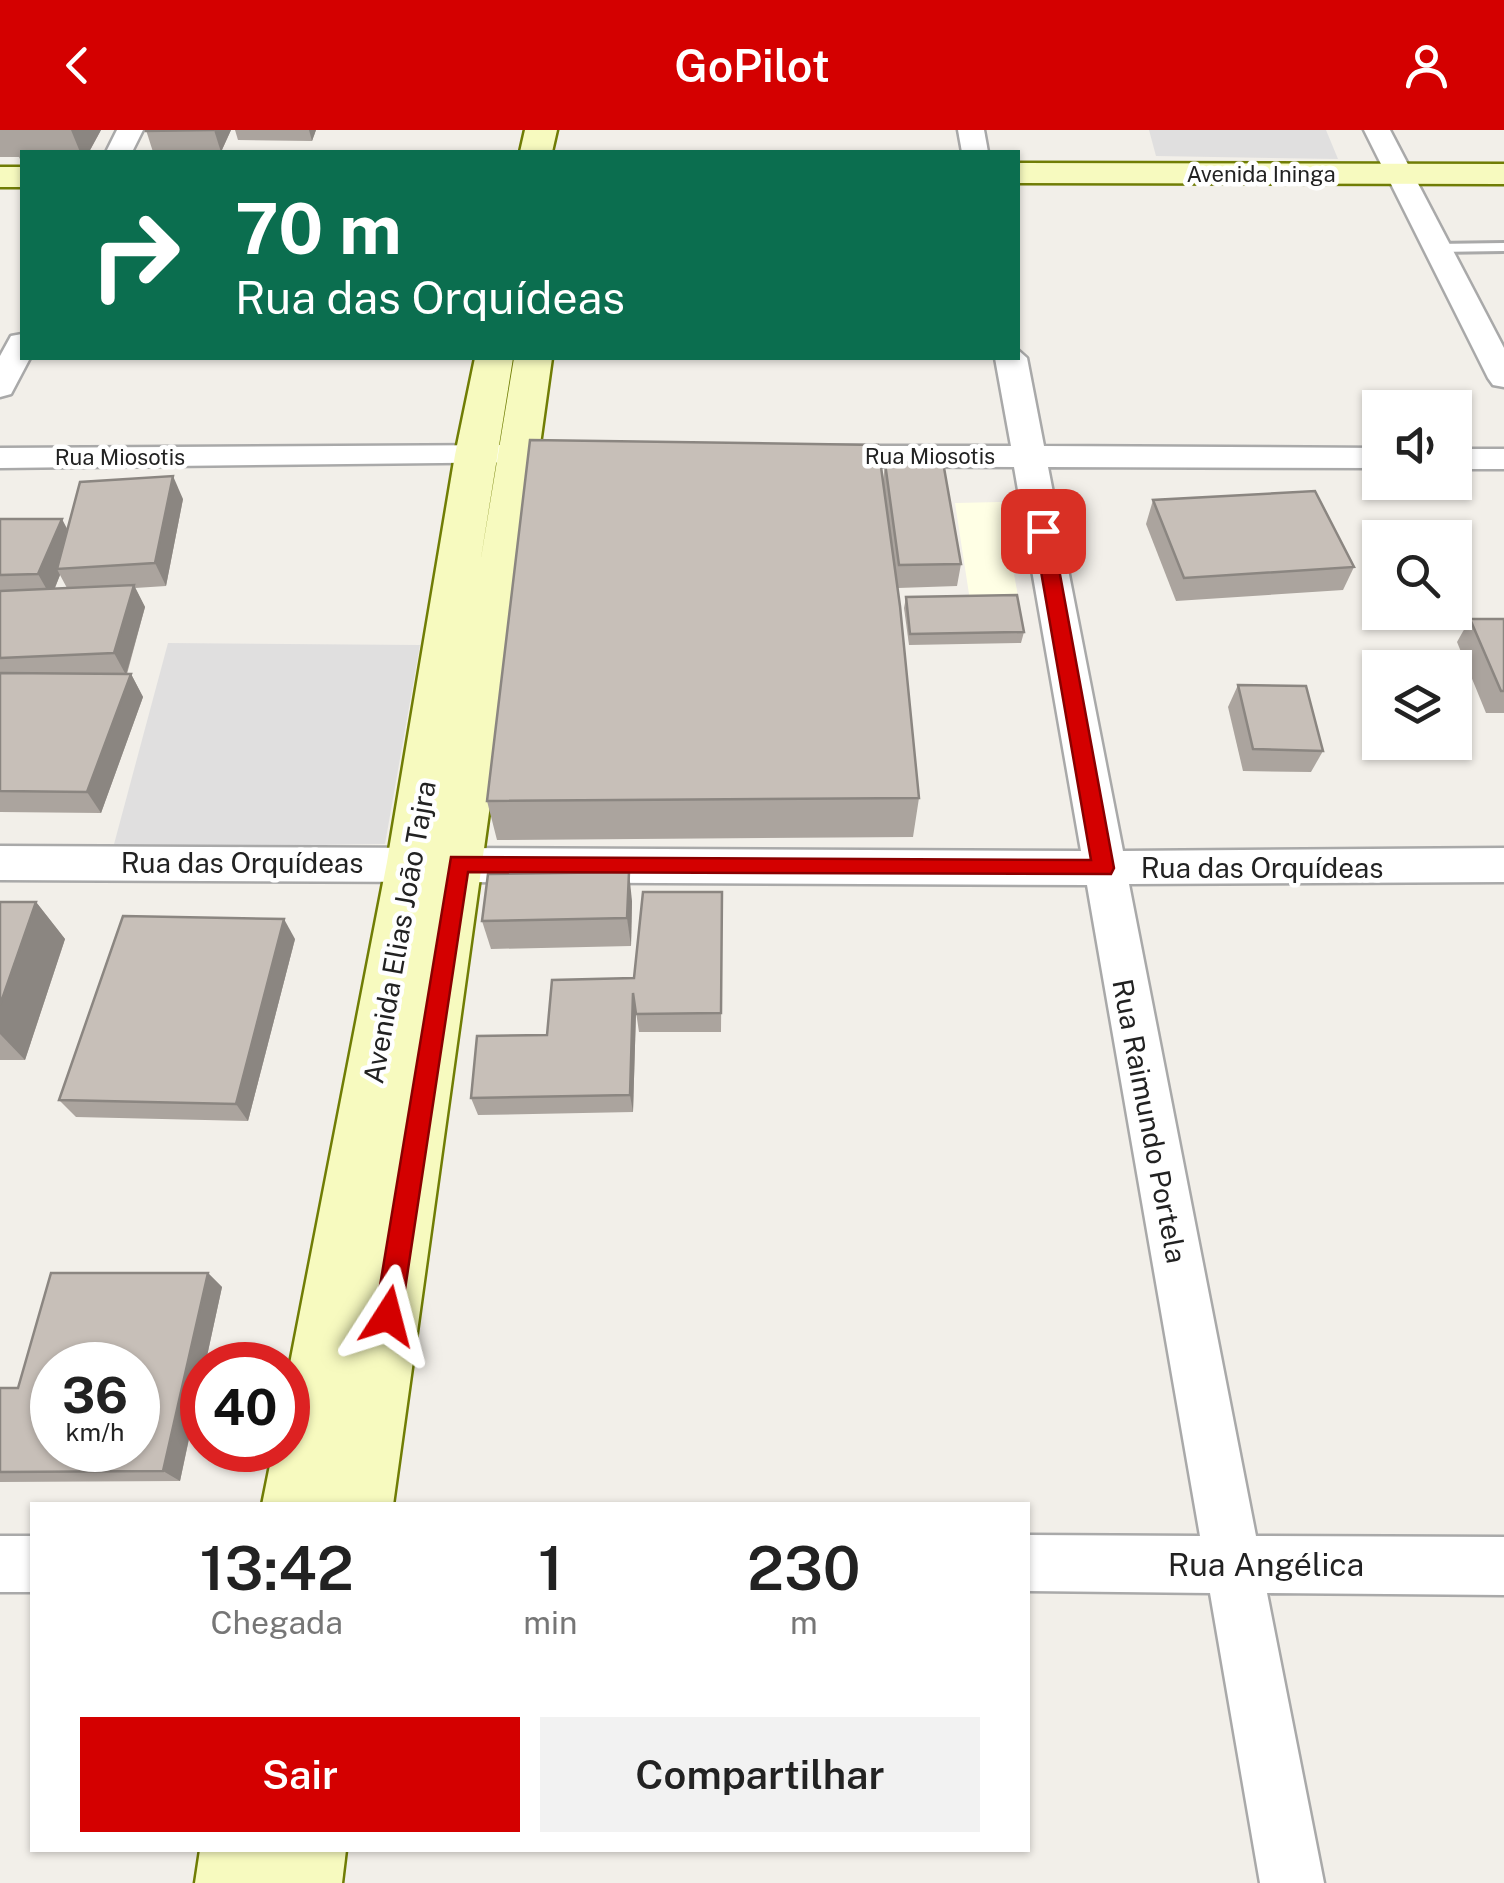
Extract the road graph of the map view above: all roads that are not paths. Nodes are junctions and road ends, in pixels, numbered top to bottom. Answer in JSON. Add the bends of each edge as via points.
{"nodes":[{"id":1,"x":1377,"y":130,"type":"edge"},
{"id":2,"x":1020,"y":173,"type":"edge"},
{"id":3,"x":1504,"y":174,"type":"edge"},
{"id":4,"x":1402,"y":183,"type":"junction"},
{"id":5,"x":1504,"y":192,"type":"edge"},
{"id":6,"x":1020,"y":193,"type":"edge"},
{"id":7,"x":1436,"y":248,"type":"junction"},
{"id":8,"x":1503,"y":249,"type":"edge"},
{"id":9,"x":20,"y":347,"type":"edge"},
{"id":10,"x":494,"y":360,"type":"edge"},
{"id":11,"x":533,"y":360,"type":"edge"},
{"id":12,"x":1012,"y":360,"type":"edge"},
{"id":13,"x":1504,"y":378,"type":"edge"},
{"id":14,"x":0,"y":388,"type":"edge"},
{"id":15,"x":516,"y":455,"type":"junction"},
{"id":16,"x":793,"y":456,"type":"edge"},
{"id":17,"x":1030,"y":456,"type":"junction"},
{"id":18,"x":0,"y":458,"type":"edge"},
{"id":19,"x":1362,"y":458,"type":"edge"},
{"id":20,"x":1472,"y":459,"type":"edge"},
{"id":21,"x":1504,"y":459,"type":"edge"},
{"id":22,"x":0,"y":862,"type":"edge"},
{"id":23,"x":436,"y":862,"type":"junction"},
{"id":24,"x":1504,"y":865,"type":"edge"},
{"id":25,"x":1103,"y":868,"type":"junction"},
{"id":26,"x":297,"y":1502,"type":"edge"},
{"id":27,"x":359,"y":1502,"type":"edge"},
{"id":28,"x":1030,"y":1563,"type":"edge"},
{"id":29,"x":1233,"y":1563,"type":"junction"},
{"id":30,"x":0,"y":1564,"type":"edge"},
{"id":31,"x":30,"y":1564,"type":"edge"},
{"id":32,"x":1504,"y":1566,"type":"edge"},
{"id":33,"x":239,"y":1852,"type":"edge"},
{"id":34,"x":308,"y":1852,"type":"edge"},
{"id":35,"x":234,"y":1883,"type":"edge"},
{"id":36,"x":302,"y":1883,"type":"edge"},
{"id":37,"x":1292,"y":1883,"type":"edge"}],
"edges":[{"from":1,"to":4,"type":"street"},
{"from":2,"to":4,"type":"street","name":"Avenida Ininga"},
{"from":3,"to":4,"type":"street","name":"Avenida Ininga"},
{"from":4,"to":5,"type":"street","name":"Avenida Ininga"},
{"from":4,"to":6,"type":"street","name":"Avenida Ininga"},
{"from":4,"to":7,"type":"street"},
{"from":7,"to":8,"type":"lane"},
{"from":7,"to":13,"type":"street"},
{"from":9,"to":14,"type":"street"},
{"from":10,"to":15,"type":"street","name":"Avenida Elias João Tajra"},
{"from":11,"to":15,"type":"street","name":"Avenida Elias João Tajra"},
{"from":12,"to":17,"type":"street","name":"Rua Raimundo Portela"},
{"from":15,"to":18,"type":"street","name":"Rua Miosotis"},
{"from":15,"to":23,"type":"street","name":"Avenida Elias João Tajra"},
{"from":16,"to":17,"type":"street","name":"Rua Miosotis"},
{"from":17,"to":19,"type":"street","name":"Rua Miosotis"},
{"from":17,"to":25,"type":"street","name":"Rua Raimundo Portela"},
{"from":20,"to":21,"type":"street"},
{"from":22,"to":23,"type":"street","name":"Rua das Orquídeas"},
{"from":23,"to":25,"type":"street","name":"Rua das Orquídeas"},
{"from":23,"to":26,"type":"street","name":"Avenida Elias João Tajra"},
{"from":23,"to":27,"type":"street","name":"Avenida Elias João Tajra"},
{"from":24,"to":25,"type":"street","name":"Rua das Orquídeas"},
{"from":25,"to":29,"type":"street","name":"Rua Raimundo Portela"},
{"from":28,"to":29,"type":"street","name":"Rua Angélica"},
{"from":29,"to":32,"type":"street","name":"Rua Angélica"},
{"from":29,"to":37,"type":"street","name":"Rua Raimundo Portela"},
{"from":30,"to":31,"type":"street"},
{"from":33,"to":35,"type":"street"},
{"from":34,"to":36,"type":"street"}]}
